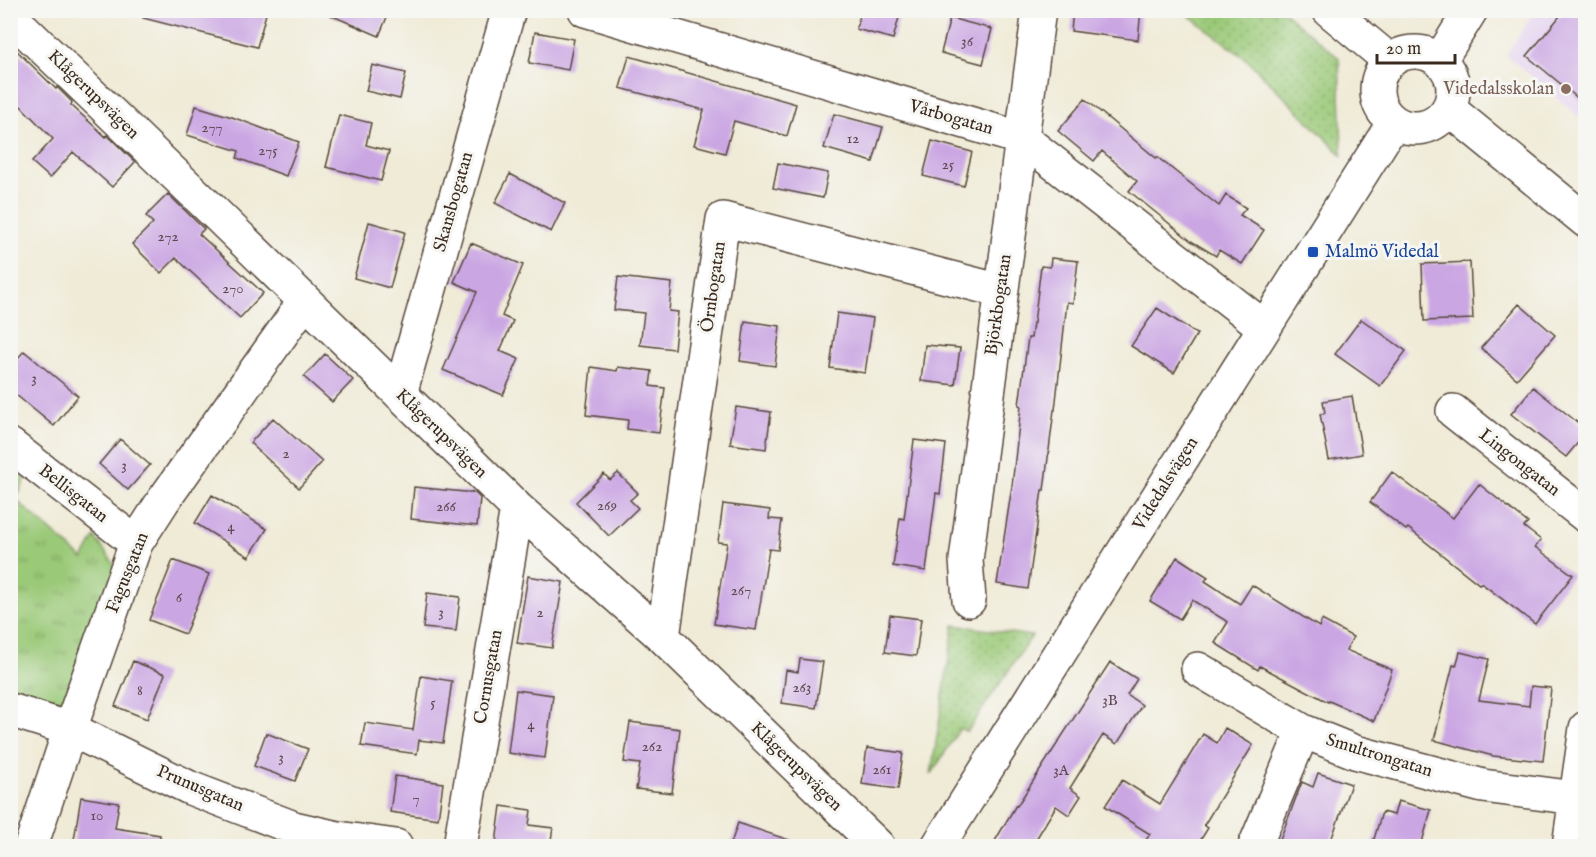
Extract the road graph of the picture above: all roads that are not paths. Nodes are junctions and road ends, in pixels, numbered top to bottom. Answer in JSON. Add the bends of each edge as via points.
{"nodes":[{"id":1,"x":585,"y":10,"type":"edge"},
{"id":2,"x":1039,"y":10,"type":"edge"},
{"id":3,"x":1329,"y":10,"type":"edge"},
{"id":4,"x":1471,"y":10,"type":"edge"},
{"id":5,"x":504,"y":14,"type":"edge"},
{"id":6,"x":10,"y":16,"type":"edge"},
{"id":7,"x":1389,"y":60,"type":"junction"},
{"id":8,"x":1440,"y":60,"type":"junction"},
{"id":9,"x":1449,"y":109,"type":"junction"},
{"id":10,"x":1394,"y":122,"type":"junction"},
{"id":11,"x":1023,"y":139,"type":"junction"},
{"id":12,"x":1586,"y":221,"type":"edge"},
{"id":13,"x":1001,"y":291,"type":"junction"},
{"id":14,"x":304,"y":301,"type":"junction"},
{"id":15,"x":1264,"y":327,"type":"junction"},
{"id":16,"x":400,"y":394,"type":"junction"},
{"id":17,"x":1454,"y":411,"type":"dead end"},
{"id":18,"x":10,"y":445,"type":"edge"},
{"id":19,"x":517,"y":508,"type":"junction"},
{"id":20,"x":1586,"y":516,"type":"edge"},
{"id":21,"x":136,"y":543,"type":"junction"},
{"id":22,"x":969,"y":600,"type":"dead end"},
{"id":23,"x":663,"y":637,"type":"junction"},
{"id":24,"x":1198,"y":669,"type":"dead end"},
{"id":25,"x":10,"y":710,"type":"edge"},
{"id":26,"x":1586,"y":728,"type":"edge"},
{"id":27,"x":70,"y":729,"type":"junction"},
{"id":28,"x":1302,"y":731,"type":"junction"},
{"id":29,"x":1576,"y":798,"type":"junction"},
{"id":30,"x":31,"y":846,"type":"edge"},
{"id":31,"x":396,"y":846,"type":"edge"},
{"id":32,"x":460,"y":846,"type":"edge"},
{"id":33,"x":878,"y":846,"type":"edge"},
{"id":34,"x":938,"y":846,"type":"edge"},
{"id":35,"x":1255,"y":846,"type":"edge"},
{"id":36,"x":1569,"y":846,"type":"edge"}],
"edges":[{"from":1,"to":11,"type":"street","name":"Vårbogatan"},
{"from":2,"to":11,"type":"street","name":"Björkbogatan"},
{"from":3,"to":7,"type":"street"},
{"from":4,"to":8,"type":"street"},
{"from":5,"to":16,"type":"street","name":"Skansbogatan"},
{"from":6,"to":14,"type":"street","name":"Klågerupsvägen"},
{"from":7,"to":8,"type":"street","via":[[1410,51],[1426,52]]},
{"from":7,"to":10,"type":"street","via":[[1378,78],[1376,91],[1385,114]]},
{"from":8,"to":9,"type":"street","via":[[1453,83]]},
{"from":9,"to":10,"type":"street","via":[[1430,125],[1418,128]]},
{"from":9,"to":12,"type":"street"},
{"from":10,"to":15,"type":"street","name":"Videdalsvägen"},
{"from":11,"to":13,"type":"street","name":"Björkbogatan"},
{"from":11,"to":15,"type":"street","name":"Vårbogatan"},
{"from":13,"to":22,"type":"street","name":"Björkbogatan","via":[[966,560]]},
{"from":13,"to":23,"type":"street","name":"Örnbogatan","via":[[723,219]]},
{"from":14,"to":16,"type":"street","name":"Klågerupsvägen"},
{"from":14,"to":21,"type":"street","name":"Fagusgatan"},
{"from":15,"to":34,"type":"street","name":"Videdalsvägen"},
{"from":16,"to":19,"type":"street","name":"Klågerupsvägen"},
{"from":17,"to":20,"type":"street","name":"Lingongatan"},
{"from":18,"to":21,"type":"street","name":"Bellisgatan"},
{"from":19,"to":23,"type":"street","name":"Klågerupsvägen"},
{"from":19,"to":32,"type":"street","name":"Cornusgatan"},
{"from":21,"to":27,"type":"street","name":"Fagusgatan"},
{"from":23,"to":33,"type":"street","name":"Klågerupsvägen"},
{"from":24,"to":28,"type":"street","name":"Smultrongatan"},
{"from":25,"to":27,"type":"street","name":"Prunusgatan"},
{"from":26,"to":29,"type":"street"},
{"from":27,"to":30,"type":"street","name":"Fagusgatan"},
{"from":27,"to":31,"type":"street","name":"Prunusgatan","via":[[190,788],[294,828]]},
{"from":28,"to":29,"type":"street","name":"Smultrongatan","via":[[1355,752],[1483,786]]},
{"from":28,"to":35,"type":"street"},
{"from":29,"to":36,"type":"street"}]}
